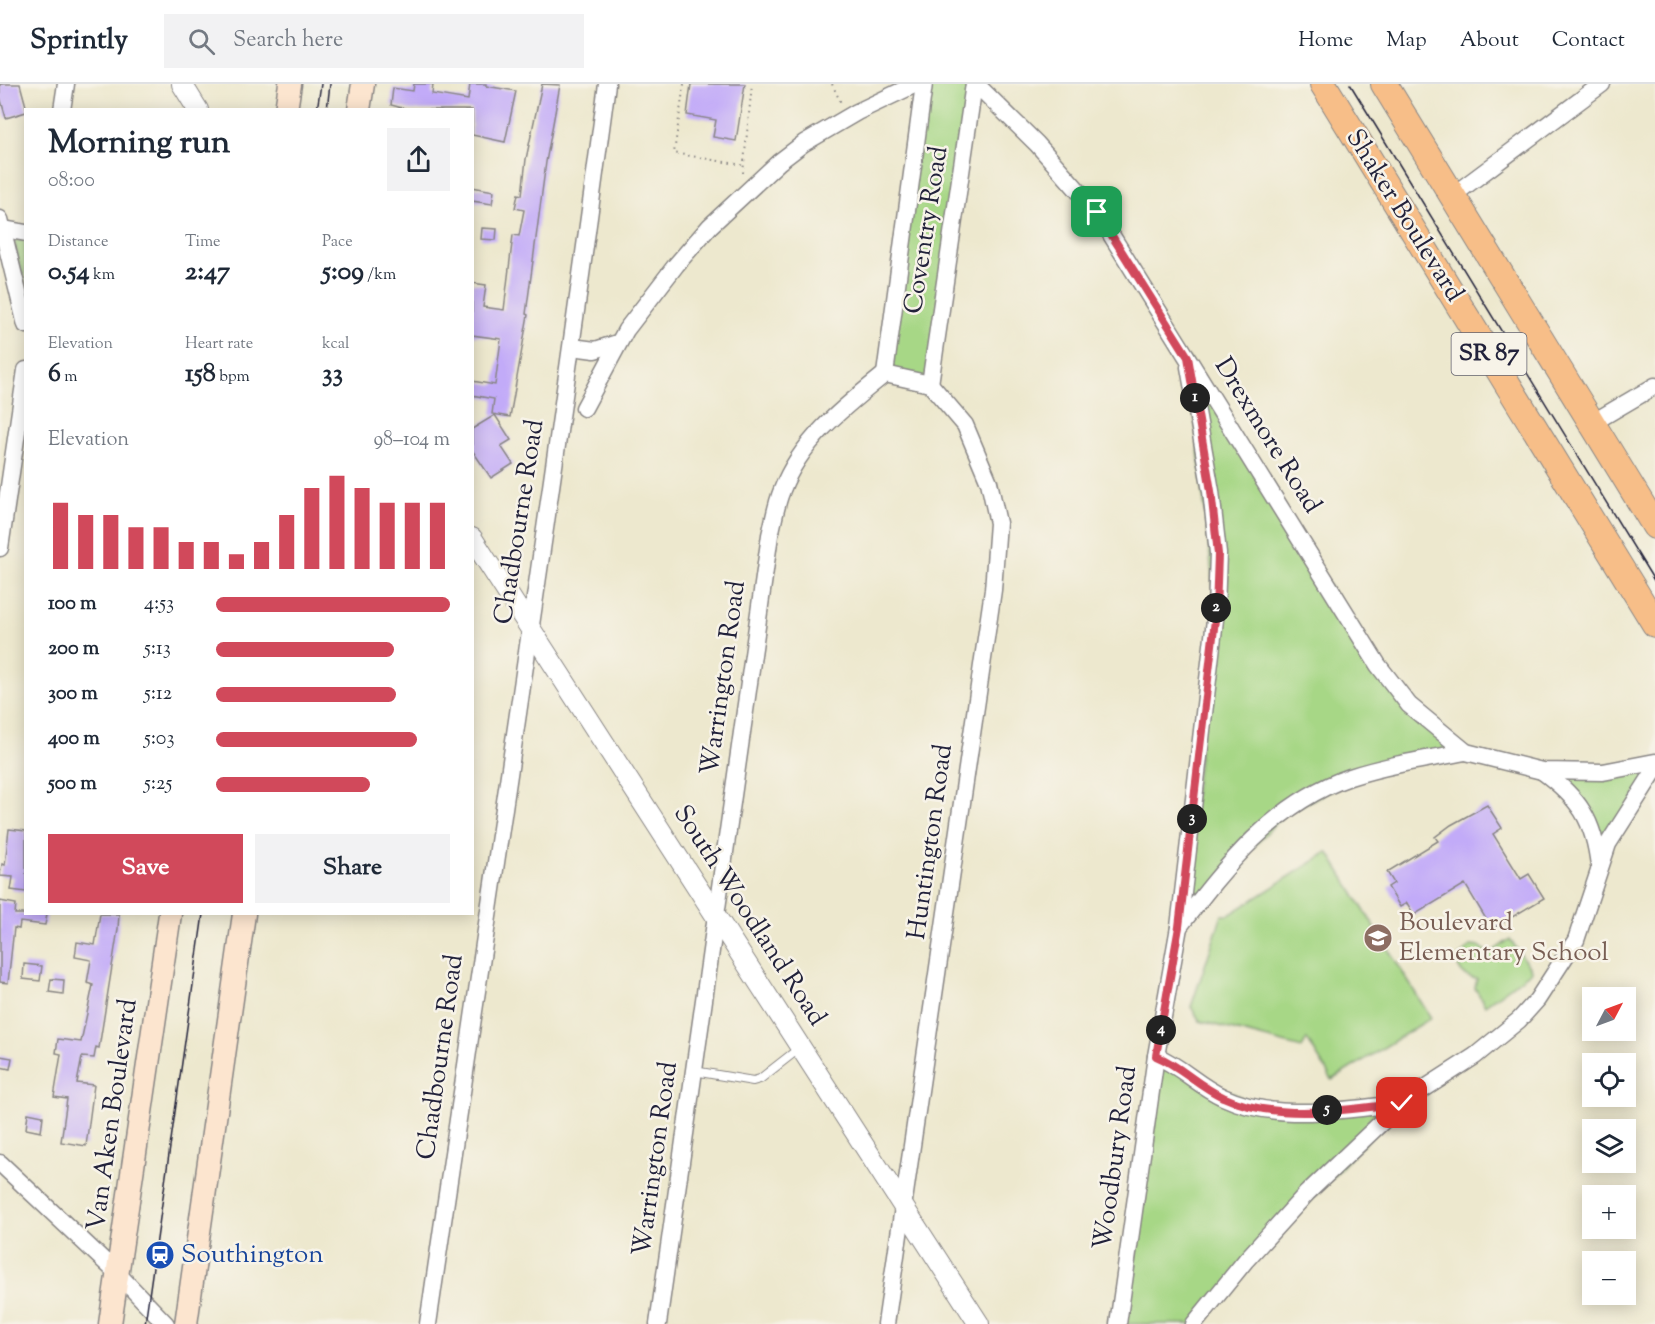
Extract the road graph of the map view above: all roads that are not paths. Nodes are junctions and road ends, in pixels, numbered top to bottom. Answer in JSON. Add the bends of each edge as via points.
{"nodes":[{"id":1,"x":66,"y":84,"type":"edge"},
{"id":2,"x":182,"y":84,"type":"edge"},
{"id":3,"x":290,"y":84,"type":"edge"},
{"id":4,"x":363,"y":84,"type":"edge"},
{"id":5,"x":607,"y":84,"type":"edge"},
{"id":6,"x":916,"y":84,"type":"edge"},
{"id":7,"x":924,"y":84,"type":"edge"},
{"id":8,"x":975,"y":84,"type":"edge"},
{"id":9,"x":1323,"y":84,"type":"edge"},
{"id":10,"x":1384,"y":84,"type":"edge"},
{"id":11,"x":1602,"y":84,"type":"edge"},
{"id":12,"x":62,"y":108,"type":"edge"},
{"id":13,"x":197,"y":108,"type":"edge"},
{"id":14,"x":286,"y":108,"type":"edge"},
{"id":15,"x":359,"y":108,"type":"edge"},
{"id":16,"x":1452,"y":196,"type":"junction"},
{"id":17,"x":2,"y":224,"type":"edge"},
{"id":18,"x":24,"y":232,"type":"edge"},
{"id":19,"x":24,"y":317,"type":"edge"},
{"id":20,"x":617,"y":343,"type":"junction"},
{"id":21,"x":572,"y":347,"type":"junction"},
{"id":22,"x":1188,"y":357,"type":"junction"},
{"id":23,"x":885,"y":374,"type":"junction"},
{"id":24,"x":24,"y":384,"type":"edge"},
{"id":25,"x":930,"y":384,"type":"junction"},
{"id":26,"x":1655,"y":386,"type":"edge"},
{"id":27,"x":584,"y":408,"type":"dead end"},
{"id":28,"x":1592,"y":423,"type":"junction"},
{"id":29,"x":1655,"y":526,"type":"edge"},
{"id":30,"x":474,"y":541,"type":"edge"},
{"id":31,"x":0,"y":549,"type":"edge"},
{"id":32,"x":1655,"y":624,"type":"edge"},
{"id":33,"x":528,"y":625,"type":"junction"},
{"id":34,"x":1466,"y":752,"type":"junction"},
{"id":35,"x":1655,"y":762,"type":"edge"},
{"id":36,"x":1655,"y":770,"type":"edge"},
{"id":37,"x":1542,"y":771,"type":"junction"},
{"id":38,"x":1600,"y":869,"type":"junction"},
{"id":39,"x":716,"y":914,"type":"junction"},
{"id":40,"x":170,"y":915,"type":"edge"},
{"id":41,"x":244,"y":915,"type":"edge"},
{"id":42,"x":1179,"y":927,"type":"junction"},
{"id":43,"x":801,"y":1047,"type":"junction"},
{"id":44,"x":1156,"y":1056,"type":"junction"},
{"id":45,"x":694,"y":1071,"type":"junction"},
{"id":46,"x":1402,"y":1103,"type":"junction"},
{"id":47,"x":0,"y":1163,"type":"edge"},
{"id":48,"x":903,"y":1207,"type":"junction"},
{"id":49,"x":118,"y":1274,"type":"junction"},
{"id":50,"x":110,"y":1324,"type":"edge"},
{"id":51,"x":166,"y":1324,"type":"edge"},
{"id":52,"x":186,"y":1324,"type":"edge"},
{"id":53,"x":428,"y":1324,"type":"edge"},
{"id":54,"x":658,"y":1324,"type":"edge"},
{"id":55,"x":886,"y":1324,"type":"edge"},
{"id":56,"x":979,"y":1324,"type":"edge"},
{"id":57,"x":1118,"y":1324,"type":"edge"},
{"id":58,"x":1194,"y":1324,"type":"edge"}],
"edges":[{"from":1,"to":12,"type":"street"},
{"from":2,"to":13,"type":"street"},
{"from":3,"to":14,"type":"main road"},
{"from":4,"to":15,"type":"main road"},
{"from":5,"to":21,"type":"street","name":"Chadbourne Road"},
{"from":6,"to":20,"type":"street","via":[[857,112],[779,162],[696,242]]},
{"from":7,"to":23,"type":"street","name":"Coventry Road"},
{"from":8,"to":22,"type":"street","name":"Drexmore Road","via":[[1037,144],[1097,212]]},
{"from":8,"to":25,"type":"street","name":"Coventry Road"},
{"from":9,"to":32,"type":"main road","name":"Shaker Boulevard","number":"SR 87"},
{"from":10,"to":16,"type":"main road","name":"Shaker Boulevard","number":"SR 87"},
{"from":11,"to":16,"type":"street"},
{"from":16,"to":28,"type":"main road","name":"Shaker Boulevard","number":"SR 87"},
{"from":17,"to":18,"type":"street"},
{"from":17,"to":19,"type":"street"},
{"from":20,"to":21,"type":"street","via":[[595,350]]},
{"from":20,"to":27,"type":"street"},
{"from":21,"to":33,"type":"street","name":"Chadbourne Road"},
{"from":22,"to":34,"type":"street","name":"Drexmore Road","via":[[1395,688]]},
{"from":22,"to":42,"type":"street","name":"Woodbury Road","via":[[1218,554],[1216,611]]},
{"from":23,"to":25,"type":"street"},
{"from":23,"to":39,"type":"street","name":"Warrington Road","via":[[835,414],[803,450],[782,490],[770,535]]},
{"from":24,"to":31,"type":"street"},
{"from":25,"to":48,"type":"street","name":"Huntington Road","via":[[965,425],[989,482],[998,523],[993,590]]},
{"from":26,"to":28,"type":"street"},
{"from":28,"to":29,"type":"main road","name":"Shaker Boulevard","number":"SR 87"},
{"from":30,"to":33,"type":"street","name":"South Woodland Road"},
{"from":33,"to":39,"type":"street","name":"South Woodland Road"},
{"from":33,"to":53,"type":"street","name":"Chadbourne Road"},
{"from":34,"to":37,"type":"street","name":"Drexmore Road"},
{"from":34,"to":42,"type":"street","via":[[1374,770],[1317,793],[1245,845]]},
{"from":35,"to":37,"type":"street","name":"Drexmore Road","via":[[1603,772]]},
{"from":36,"to":38,"type":"street","via":[[1608,844]]},
{"from":37,"to":38,"type":"street","name":"Drexmore Road","via":[[1580,805],[1594,832]]},
{"from":38,"to":46,"type":"street","via":[[1576,940],[1537,1000],[1475,1056]]},
{"from":39,"to":43,"type":"street","name":"South Woodland Road"},
{"from":39,"to":45,"type":"street","name":"Warrington Road"},
{"from":40,"to":49,"type":"main road","name":"Van Aken Boulevard"},
{"from":41,"to":52,"type":"main road"},
{"from":42,"to":44,"type":"street","name":"Woodbury Road"},
{"from":43,"to":45,"type":"lane","via":[[753,1081]]},
{"from":43,"to":48,"type":"street","name":"South Woodland Road"},
{"from":44,"to":46,"type":"street","via":[[1224,1098],[1261,1107],[1327,1110]]},
{"from":44,"to":57,"type":"street","name":"Woodbury Road"},
{"from":45,"to":54,"type":"street","name":"Warrington Road"},
{"from":46,"to":58,"type":"street","via":[[1307,1193]]},
{"from":47,"to":49,"type":"street"},
{"from":48,"to":55,"type":"street","name":"Huntington Road"},
{"from":48,"to":56,"type":"street","name":"South Woodland Road"},
{"from":49,"to":50,"type":"main road","name":"Van Aken Boulevard"},
{"from":49,"to":51,"type":"street"}]}
